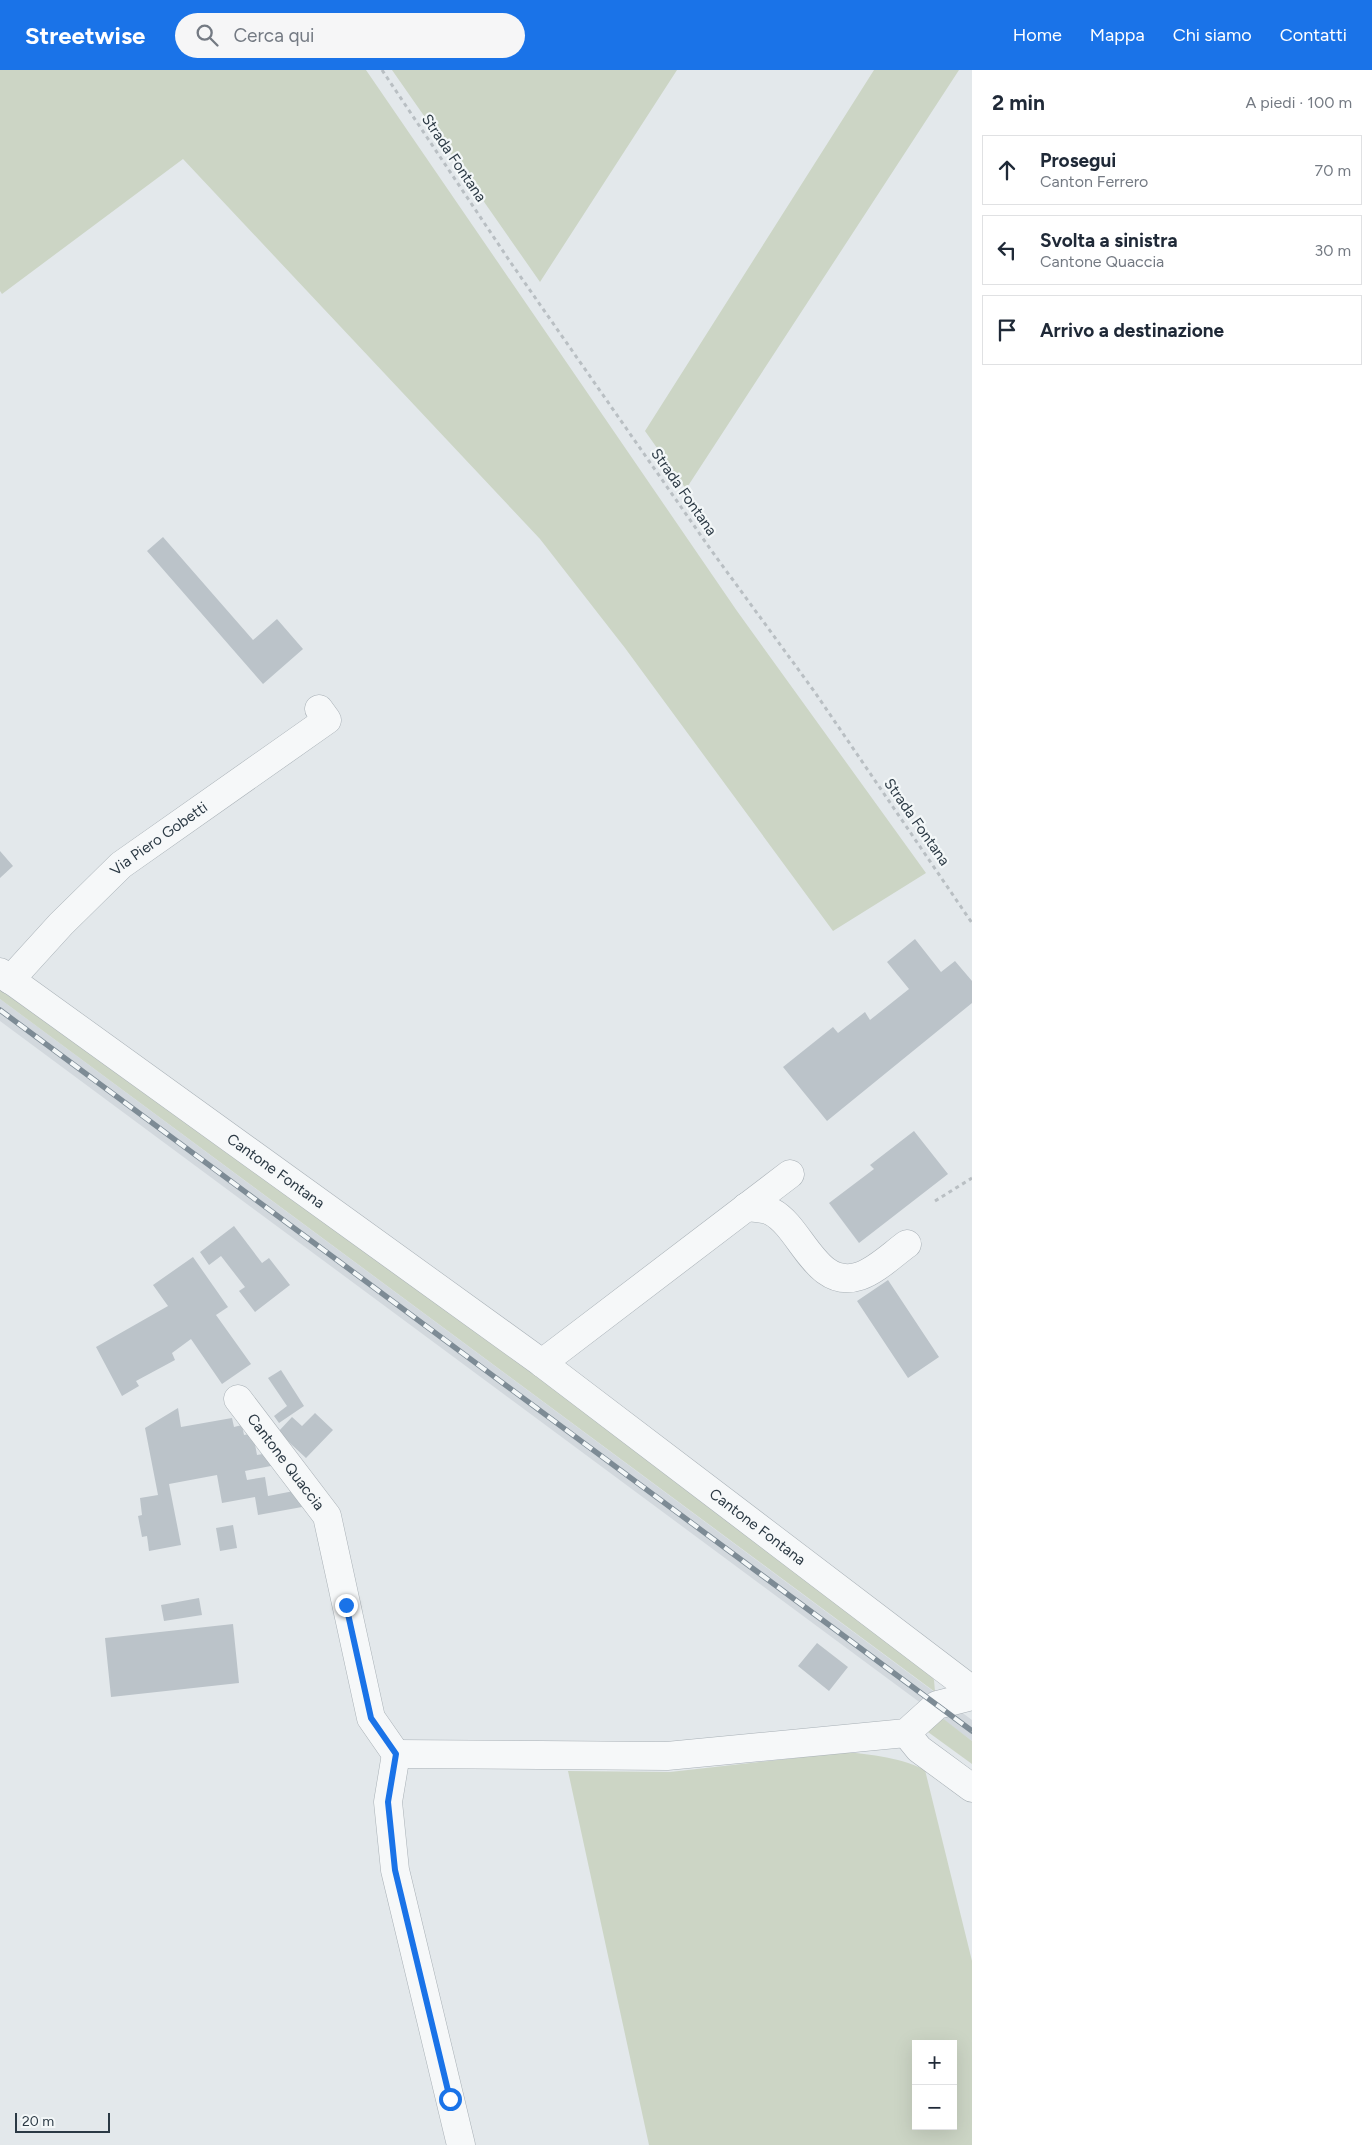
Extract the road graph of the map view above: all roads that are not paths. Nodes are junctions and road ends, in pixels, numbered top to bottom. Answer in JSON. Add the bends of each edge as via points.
{"nodes":[{"id":1,"x":319,"y":710,"type":"dead end"},
{"id":2,"x":5,"y":976,"type":"edge"},
{"id":3,"x":790,"y":1174,"type":"dead end"},
{"id":4,"x":746,"y":1207,"type":"junction"},
{"id":5,"x":908,"y":1244,"type":"dead end"},
{"id":6,"x":542,"y":1363,"type":"junction"},
{"id":7,"x":238,"y":1399,"type":"dead end"},
{"id":8,"x":972,"y":1690,"type":"edge"},
{"id":9,"x":972,"y":1696,"type":"edge"},
{"id":10,"x":906,"y":1733,"type":"junction"},
{"id":11,"x":396,"y":1754,"type":"junction"},
{"id":12,"x":972,"y":1788,"type":"edge"},
{"id":13,"x":461,"y":2145,"type":"edge"}],
"edges":[{"from":1,"to":2,"type":"street","name":"Via Piero Gobetti","via":[[327,720],[121,865]]},
{"from":2,"to":6,"type":"street","name":"Cantone Fontana"},
{"from":3,"to":4,"type":"street"},
{"from":4,"to":5,"type":"street","via":[[771,1210],[785,1220],[818,1265],[830,1274],[857,1277]]},
{"from":4,"to":6,"type":"street"},
{"from":6,"to":8,"type":"street","name":"Cantone Fontana"},
{"from":7,"to":11,"type":"street","name":"Cantone Quaccia","via":[[327,1516],[371,1718]]},
{"from":9,"to":10,"type":"street","via":[[937,1705]]},
{"from":10,"to":11,"type":"street","via":[[668,1756]]},
{"from":10,"to":12,"type":"street","via":[[919,1749]]},
{"from":11,"to":13,"type":"street","via":[[388,1802],[395,1870]]}]}
